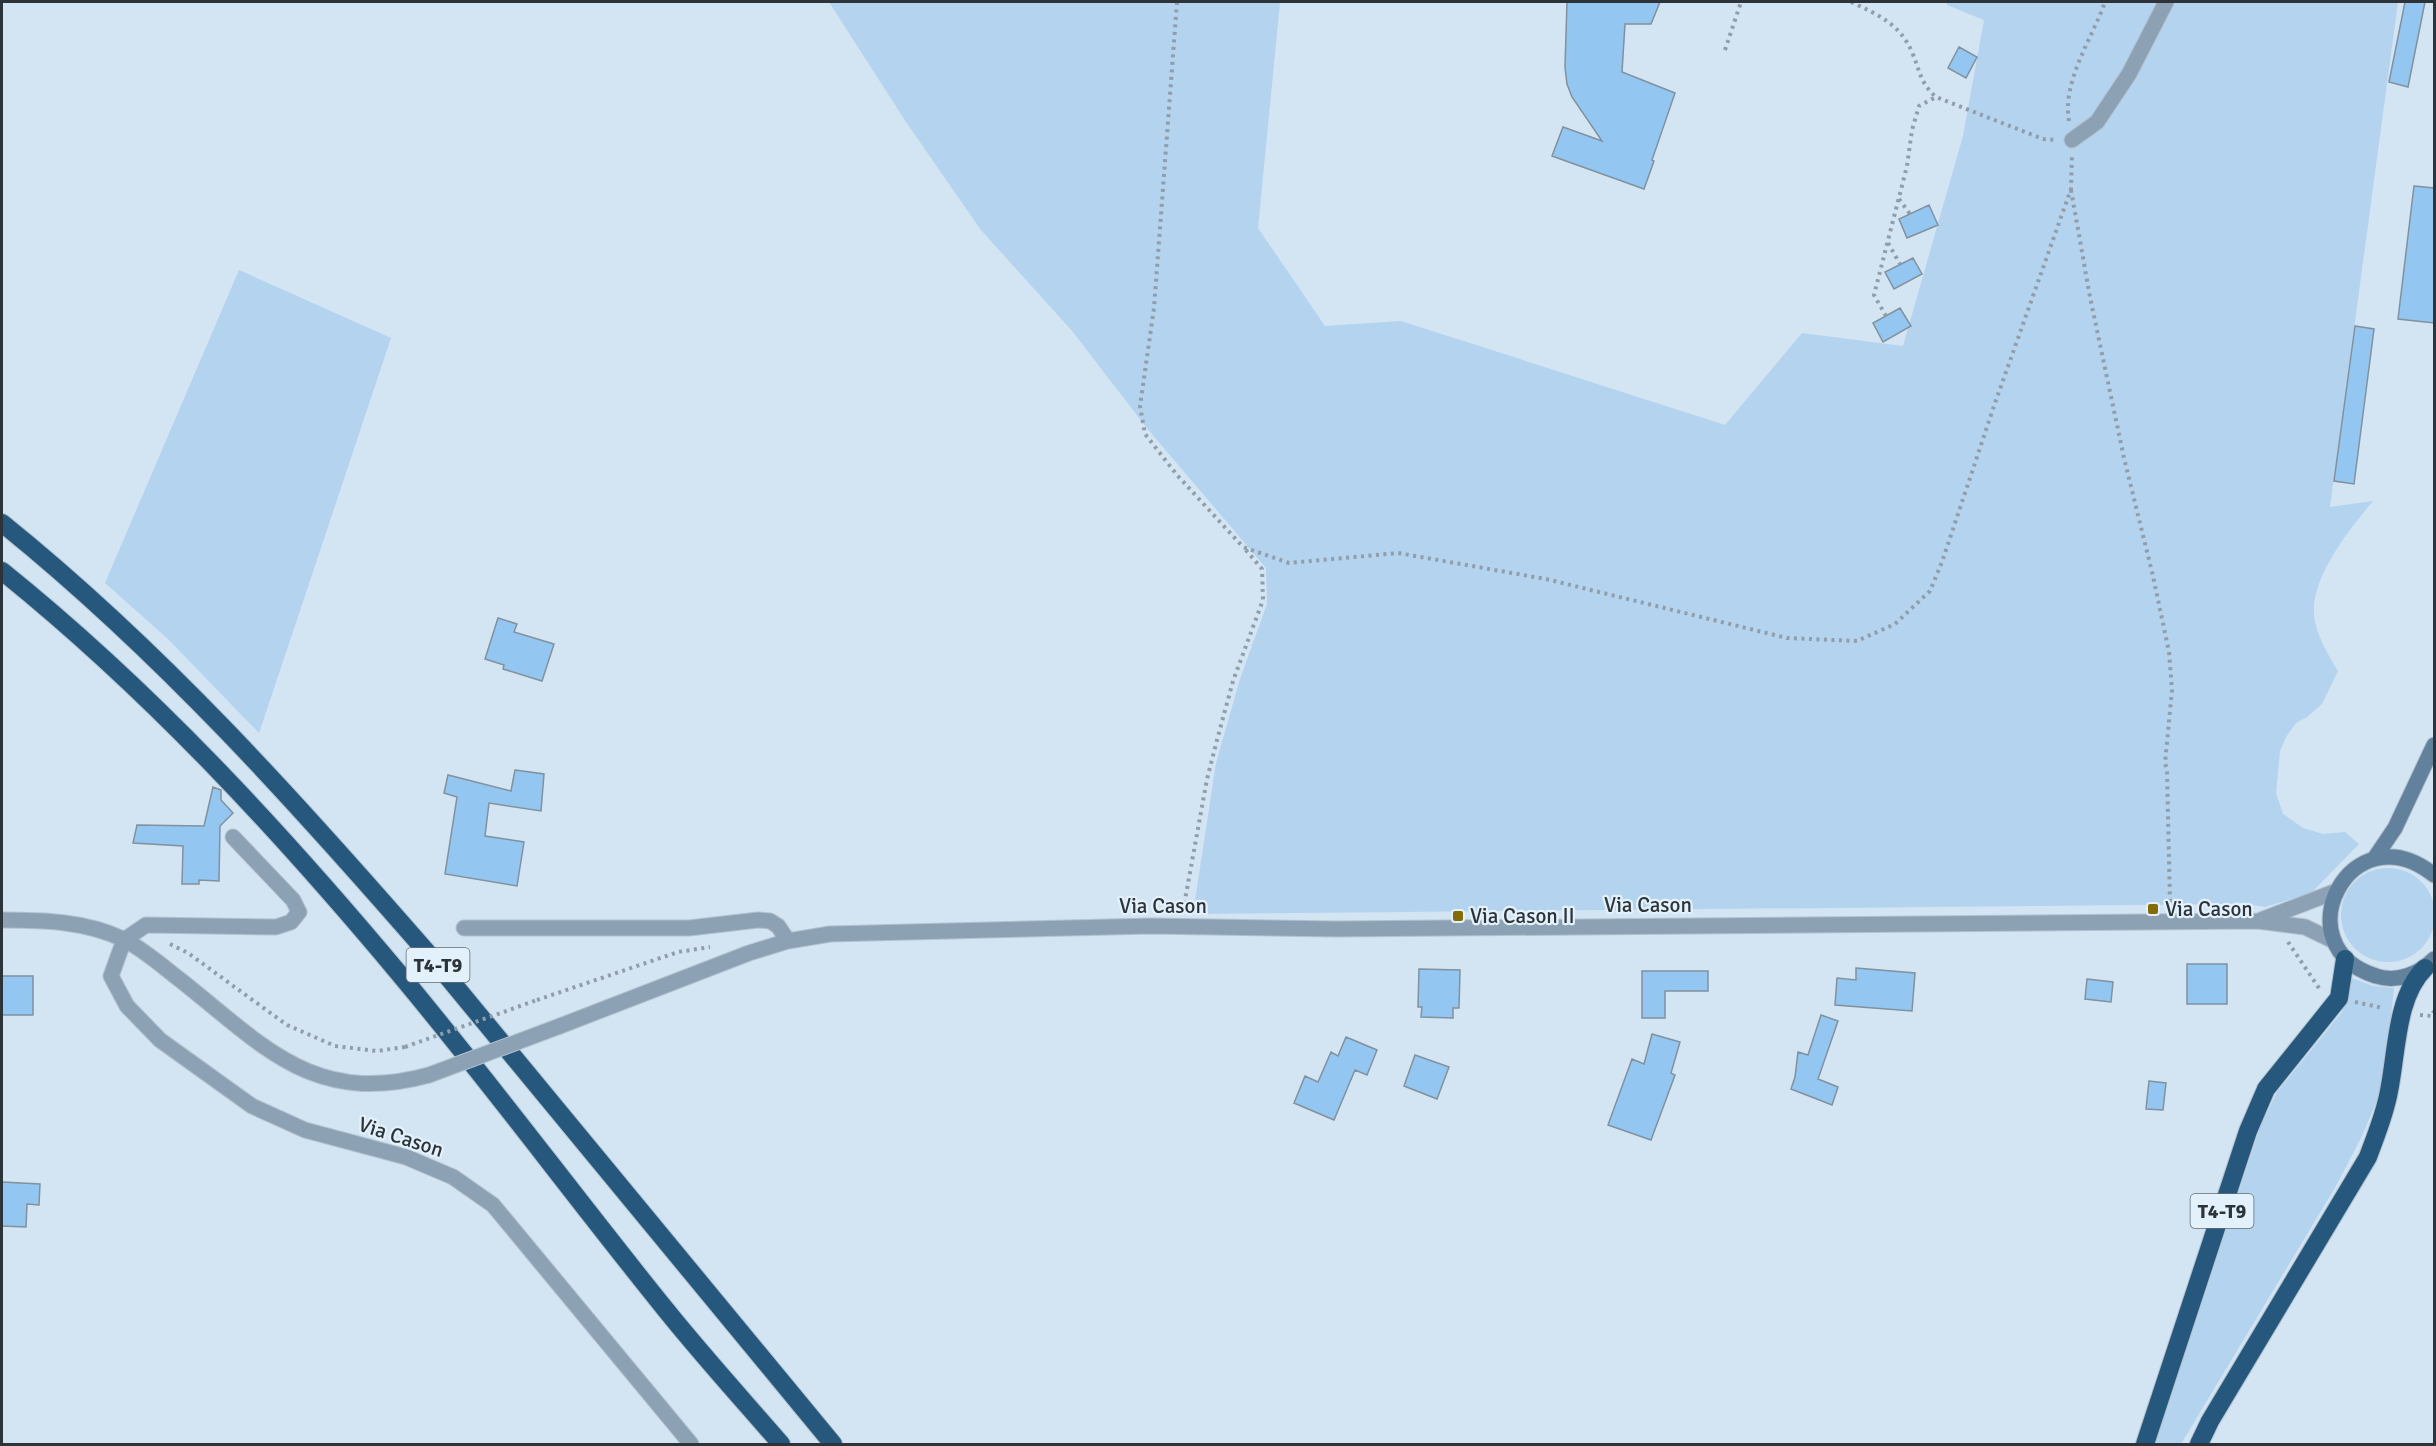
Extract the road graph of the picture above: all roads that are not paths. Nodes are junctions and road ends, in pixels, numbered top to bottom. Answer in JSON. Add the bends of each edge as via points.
{"nodes":[{"id":1,"x":2166,"y":2,"type":"edge"},
{"id":2,"x":2072,"y":140,"type":"road end"},
{"id":3,"x":2,"y":523,"type":"edge"},
{"id":4,"x":2,"y":571,"type":"edge"},
{"id":5,"x":2434,"y":745,"type":"edge"},
{"id":6,"x":233,"y":837,"type":"dead end"},
{"id":7,"x":2374,"y":859,"type":"junction"},
{"id":8,"x":2434,"y":875,"type":"edge"},
{"id":9,"x":2334,"y":892,"type":"junction"},
{"id":10,"x":2,"y":920,"type":"edge"},
{"id":11,"x":2258,"y":921,"type":"junction"},
{"id":12,"x":464,"y":928,"type":"dead end"},
{"id":13,"x":124,"y":940,"type":"junction"},
{"id":14,"x":788,"y":941,"type":"junction"},
{"id":15,"x":2334,"y":941,"type":"junction"},
{"id":16,"x":2345,"y":959,"type":"junction"},
{"id":17,"x":2430,"y":964,"type":"edge"},
{"id":18,"x":691,"y":1444,"type":"edge"},
{"id":19,"x":781,"y":1444,"type":"edge"},
{"id":20,"x":833,"y":1444,"type":"edge"},
{"id":21,"x":2145,"y":1444,"type":"edge"},
{"id":22,"x":2199,"y":1444,"type":"edge"}],
"edges":[{"from":1,"to":2,"type":"street","via":[[2129,74],[2097,122]]},
{"from":3,"to":20,"type":"highway","number":"T4-T9","via":[[213,716],[368,884]]},
{"from":4,"to":19,"type":"highway","number":"T4-T9","via":[[90,646],[265,820],[403,978],[668,1312]]},
{"from":5,"to":7,"type":"main road","via":[[2395,828]]},
{"from":6,"to":13,"type":"street","via":[[293,900],[299,912],[291,922],[276,927],[146,925]]},
{"from":7,"to":8,"type":"main road","via":[[2407,859]]},
{"from":7,"to":9,"type":"main road","via":[[2358,866]]},
{"from":9,"to":11,"type":"street","name":"Via Cason"},
{"from":9,"to":15,"type":"main road","via":[[2329,917]]},
{"from":10,"to":13,"type":"street","name":"Via Cason","via":[[69,923]]},
{"from":11,"to":14,"type":"street","name":"Via Cason","via":[[1337,929],[1179,926],[890,930]]},
{"from":11,"to":15,"type":"street","name":"Via Cason","via":[[2306,927]]},
{"from":12,"to":14,"type":"street","via":[[689,928],[758,920],[778,926]]},
{"from":13,"to":14,"type":"street","name":"Via Cason","bridge":true,"via":[[287,1063],[321,1077],[369,1084],[399,1083],[429,1075],[749,952]]},
{"from":13,"to":18,"type":"street","name":"Via Cason","via":[[111,976],[126,1006],[160,1040],[252,1106],[305,1130],[406,1157],[453,1177],[493,1205]]},
{"from":15,"to":16,"type":"main road"},
{"from":16,"to":17,"type":"main road","via":[[2363,972],[2384,979],[2405,977]]},
{"from":16,"to":21,"type":"highway","number":"T4-T9","via":[[2339,998],[2266,1089],[2248,1131]]},
{"from":17,"to":22,"type":"highway","via":[[2413,979],[2405,1000],[2389,1092],[2368,1157]]}]}
